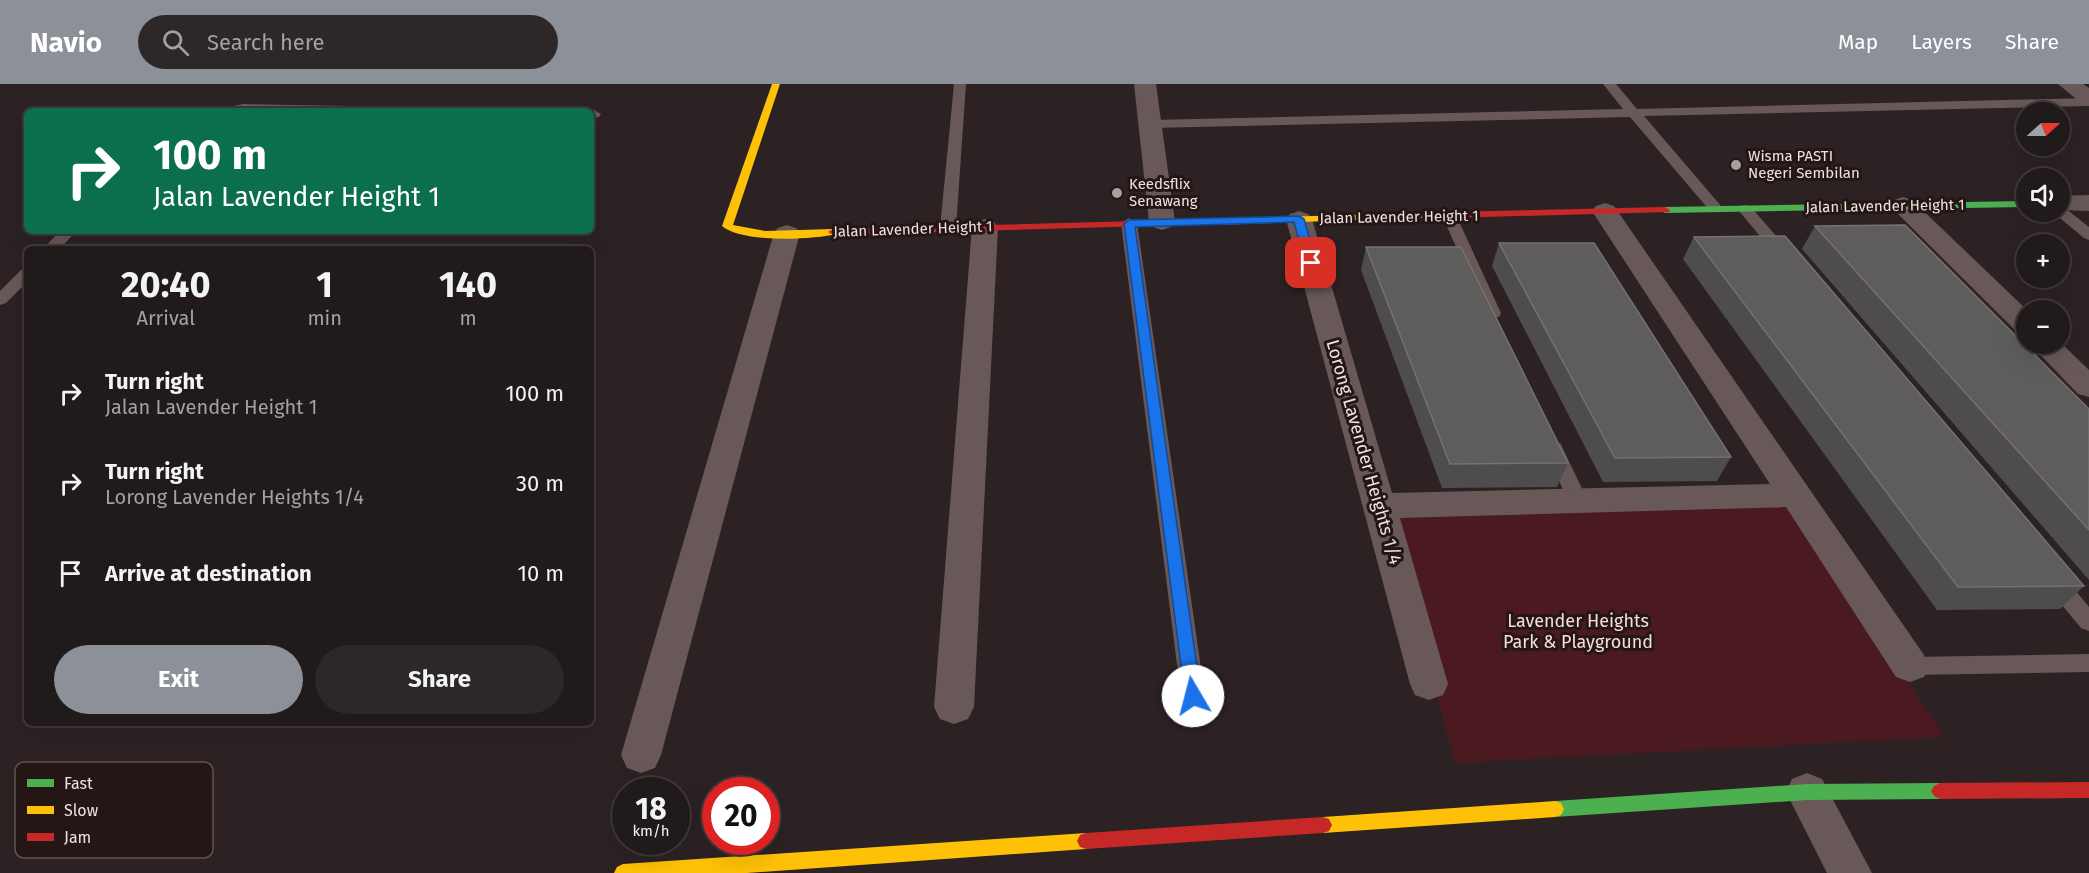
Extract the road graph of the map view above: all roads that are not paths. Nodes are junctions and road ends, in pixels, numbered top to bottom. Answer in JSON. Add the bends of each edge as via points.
{"nodes":[{"id":1,"x":776,"y":84,"type":"edge"},
{"id":2,"x":960,"y":84,"type":"edge"},
{"id":3,"x":1145,"y":84,"type":"edge"},
{"id":4,"x":1609,"y":84,"type":"edge"},
{"id":5,"x":2069,"y":84,"type":"edge"},
{"id":6,"x":2089,"y":100,"type":"edge"},
{"id":7,"x":1634,"y":112,"type":"junction"},
{"id":8,"x":1150,"y":124,"type":"junction"},
{"id":9,"x":2070,"y":203,"type":"edge"},
{"id":10,"x":2089,"y":203,"type":"edge"},
{"id":11,"x":2016,"y":204,"type":"edge"},
{"id":12,"x":1904,"y":205,"type":"junction"},
{"id":13,"x":1716,"y":209,"type":"junction"},
{"id":14,"x":1745,"y":209,"type":"junction"},
{"id":15,"x":1605,"y":211,"type":"junction"},
{"id":16,"x":1449,"y":215,"type":"junction"},
{"id":17,"x":1299,"y":219,"type":"junction"},
{"id":18,"x":2070,"y":219,"type":"edge"},
{"id":19,"x":1162,"y":222,"type":"junction"},
{"id":20,"x":1129,"y":224,"type":"junction"},
{"id":21,"x":985,"y":227,"type":"junction"},
{"id":22,"x":948,"y":228,"type":"junction"},
{"id":23,"x":787,"y":232,"type":"junction"},
{"id":24,"x":65,"y":234,"type":"edge"},
{"id":25,"x":2089,"y":235,"type":"edge"},
{"id":26,"x":54,"y":246,"type":"edge"},
{"id":27,"x":1799,"y":273,"type":"edge"},
{"id":28,"x":24,"y":276,"type":"edge"},
{"id":29,"x":0,"y":300,"type":"edge"},
{"id":30,"x":2016,"y":316,"type":"edge"},
{"id":31,"x":1502,"y":332,"type":"edge"},
{"id":32,"x":2055,"y":354,"type":"edge"},
{"id":33,"x":2089,"y":387,"type":"edge"},
{"id":34,"x":1549,"y":437,"type":"edge"},
{"id":35,"x":1795,"y":495,"type":"junction"},
{"id":36,"x":1578,"y":501,"type":"junction"},
{"id":37,"x":1379,"y":506,"type":"junction"},
{"id":38,"x":2043,"y":567,"type":"edge"},
{"id":39,"x":2089,"y":622,"type":"edge"},
{"id":40,"x":2089,"y":663,"type":"edge"},
{"id":41,"x":1910,"y":666,"type":"joint"},
{"id":42,"x":1429,"y":684,"type":"dead end"},
{"id":43,"x":1193,"y":696,"type":"dead end"},
{"id":44,"x":954,"y":707,"type":"dead end"},
{"id":45,"x":641,"y":755,"type":"dead end"},
{"id":46,"x":2089,"y":790,"type":"edge"},
{"id":47,"x":1807,"y":792,"type":"junction"},
{"id":48,"x":623,"y":873,"type":"edge"},
{"id":49,"x":1850,"y":873,"type":"edge"}],
"edges":[{"from":1,"to":23,"type":"street","name":"Jalan Lavender Height 1","via":[[727,226],[747,233]]},
{"from":2,"to":22,"type":"lane"},
{"from":3,"to":8,"type":"street"},
{"from":4,"to":7,"type":"lane"},
{"from":5,"to":6,"type":"street"},
{"from":6,"to":7,"type":"lane"},
{"from":7,"to":8,"type":"lane"},
{"from":7,"to":13,"type":"lane"},
{"from":8,"to":19,"type":"street"},
{"from":9,"to":10,"type":"street"},
{"from":11,"to":12,"type":"street","name":"Jalan Lavender Height 1"},
{"from":12,"to":14,"type":"street","name":"Jalan Lavender Height 1"},
{"from":12,"to":30,"type":"street"},
{"from":13,"to":14,"type":"street","name":"Jalan Lavender Height 1"},
{"from":13,"to":15,"type":"street","name":"Jalan Lavender Height 1"},
{"from":14,"to":27,"type":"lane"},
{"from":15,"to":16,"type":"street","name":"Jalan Lavender Height 1"},
{"from":15,"to":35,"type":"street"},
{"from":16,"to":17,"type":"street","name":"Jalan Lavender Height 1"},
{"from":16,"to":31,"type":"lane"},
{"from":17,"to":19,"type":"street","name":"Jalan Lavender Height 1"},
{"from":17,"to":37,"type":"street","name":"Lorong Lavender Heights 1/4"},
{"from":18,"to":25,"type":"lane"},
{"from":19,"to":20,"type":"street","name":"Jalan Lavender Height 1"},
{"from":20,"to":21,"type":"street","name":"Jalan Lavender Height 1"},
{"from":20,"to":43,"type":"lane"},
{"from":21,"to":22,"type":"street","name":"Jalan Lavender Height 1"},
{"from":21,"to":44,"type":"street"},
{"from":22,"to":23,"type":"street","name":"Jalan Lavender Height 1"},
{"from":23,"to":45,"type":"street"},
{"from":24,"to":26,"type":"lane"},
{"from":28,"to":29,"type":"lane"},
{"from":32,"to":33,"type":"street"},
{"from":34,"to":36,"type":"lane"},
{"from":35,"to":36,"type":"street"},
{"from":35,"to":41,"type":"street"},
{"from":36,"to":37,"type":"street"},
{"from":37,"to":42,"type":"street","name":"Lorong Lavender Heights 1/4"},
{"from":38,"to":39,"type":"lane"},
{"from":40,"to":41,"type":"lane"},
{"from":46,"to":47,"type":"street"},
{"from":47,"to":48,"type":"street"},
{"from":47,"to":49,"type":"street"}]}
